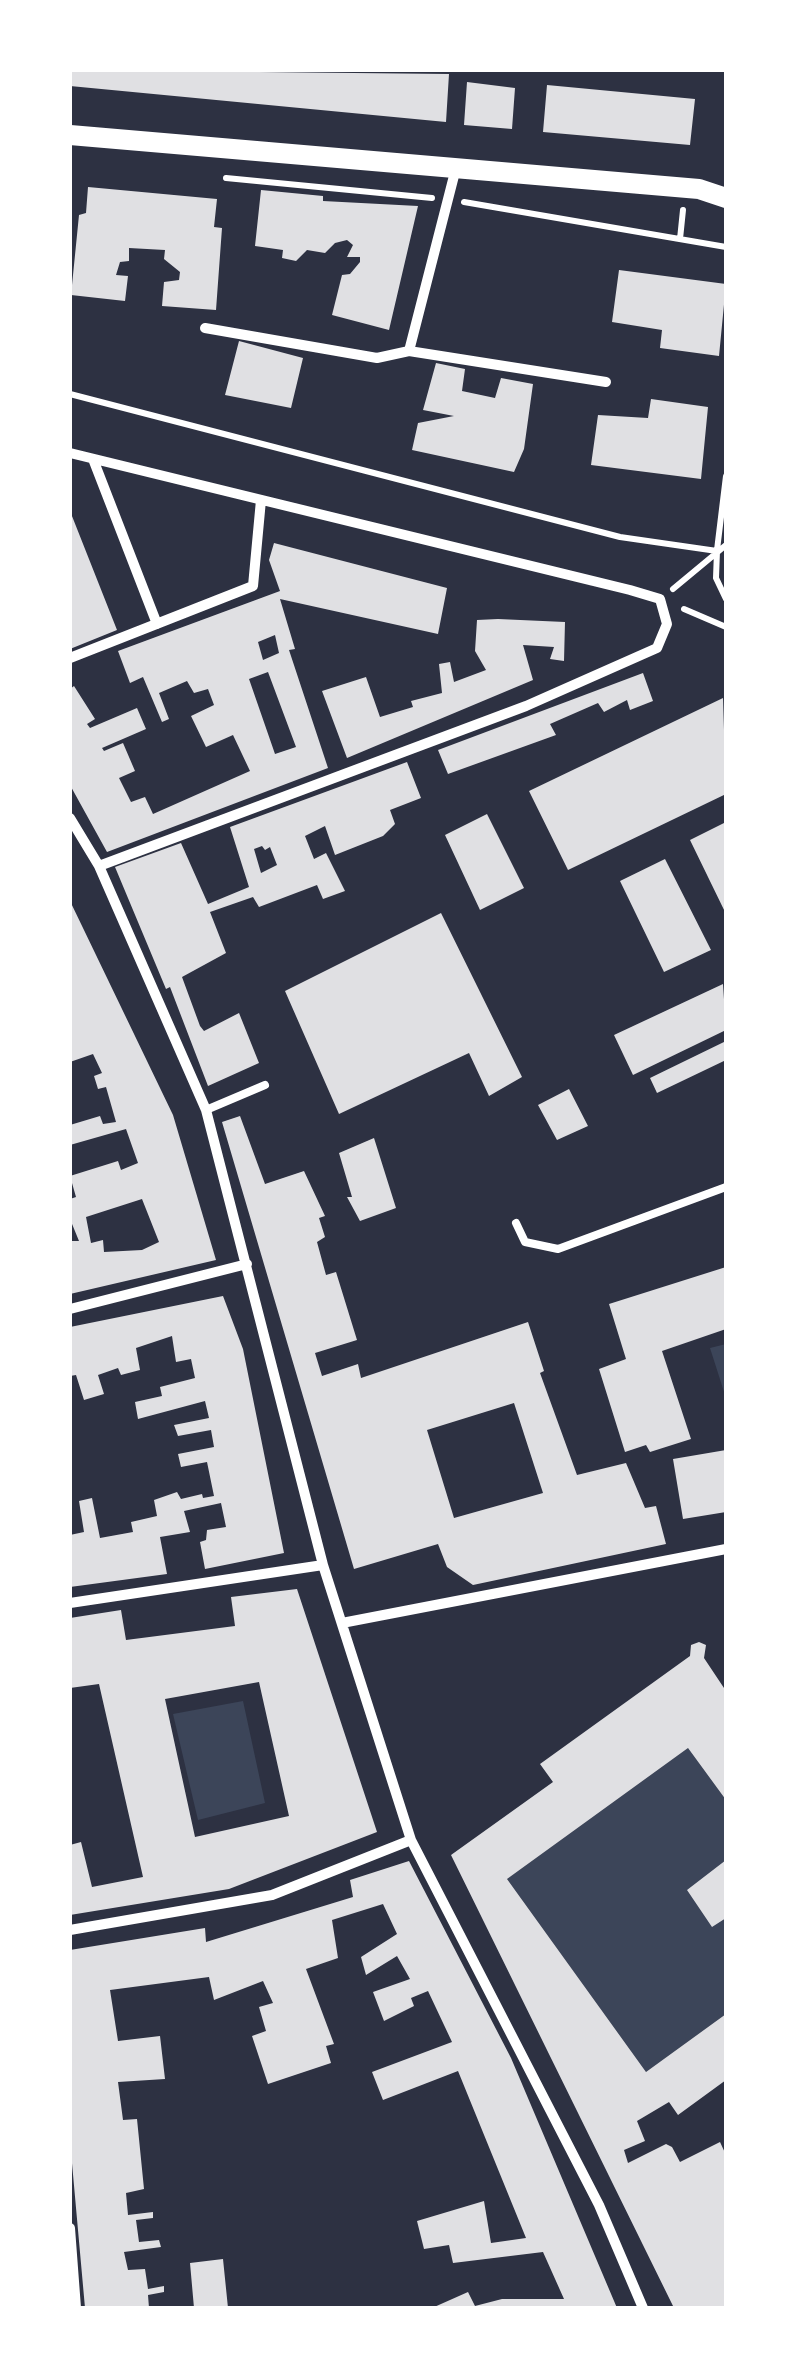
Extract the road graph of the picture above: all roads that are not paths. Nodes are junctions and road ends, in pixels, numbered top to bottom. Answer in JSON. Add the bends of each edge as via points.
{"nodes":[{"id":1,"x":70,"y":134,"type":"edge"},
{"id":2,"x":456,"y":167,"type":"junction"},
{"id":3,"x":726,"y":182,"type":"edge"},
{"id":4,"x":699,"y":189,"type":"junction"},
{"id":5,"x":726,"y":198,"type":"edge"},
{"id":6,"x":205,"y":328,"type":"dead end"},
{"id":7,"x":410,"y":351,"type":"junction"},
{"id":8,"x":606,"y":382,"type":"dead end"},
{"id":9,"x":70,"y":452,"type":"edge"},
{"id":10,"x":93,"y":460,"type":"junction"},
{"id":11,"x":261,"y":500,"type":"junction"},
{"id":12,"x":158,"y":624,"type":"junction"},
{"id":13,"x":70,"y":658,"type":"edge"},
{"id":14,"x":70,"y":818,"type":"edge"},
{"id":15,"x":99,"y":866,"type":"junction"},
{"id":16,"x":265,"y":1085,"type":"dead end"},
{"id":17,"x":206,"y":1110,"type":"junction"},
{"id":18,"x":726,"y":1187,"type":"edge"},
{"id":19,"x":516,"y":1223,"type":"dead end"},
{"id":20,"x":247,"y":1264,"type":"junction"},
{"id":21,"x":70,"y":1309,"type":"edge"},
{"id":22,"x":726,"y":1548,"type":"edge"},
{"id":23,"x":323,"y":1565,"type":"junction"},
{"id":24,"x":70,"y":1603,"type":"edge"},
{"id":25,"x":342,"y":1623,"type":"junction"},
{"id":26,"x":411,"y":1840,"type":"junction"},
{"id":27,"x":70,"y":1930,"type":"edge"},
{"id":28,"x":70,"y":2228,"type":"edge"},
{"id":29,"x":76,"y":2308,"type":"edge"},
{"id":30,"x":643,"y":2308,"type":"edge"}],
"edges":[{"from":1,"to":2,"type":"main road"},
{"from":2,"to":4,"type":"main road"},
{"from":2,"to":7,"type":"street"},
{"from":3,"to":4,"type":"main road"},
{"from":4,"to":5,"type":"main road"},
{"from":6,"to":7,"type":"street","via":[[377,358]]},
{"from":7,"to":8,"type":"street"},
{"from":9,"to":10,"type":"street"},
{"from":10,"to":11,"type":"street"},
{"from":10,"to":12,"type":"street"},
{"from":11,"to":12,"type":"street","via":[[253,586]]},
{"from":11,"to":15,"type":"street","via":[[660,599],[667,624],[657,648],[526,706]]},
{"from":12,"to":13,"type":"street"},
{"from":14,"to":15,"type":"street"},
{"from":15,"to":17,"type":"street"},
{"from":16,"to":17,"type":"lane"},
{"from":17,"to":20,"type":"street"},
{"from":18,"to":19,"type":"lane","via":[[558,1250],[525,1242]]},
{"from":20,"to":21,"type":"street"},
{"from":20,"to":23,"type":"street"},
{"from":22,"to":25,"type":"street"},
{"from":23,"to":24,"type":"street"},
{"from":23,"to":25,"type":"street"},
{"from":25,"to":26,"type":"street"},
{"from":26,"to":27,"type":"street","via":[[272,1894]]},
{"from":26,"to":30,"type":"street","via":[[599,2205]]},
{"from":28,"to":29,"type":"street"}]}
